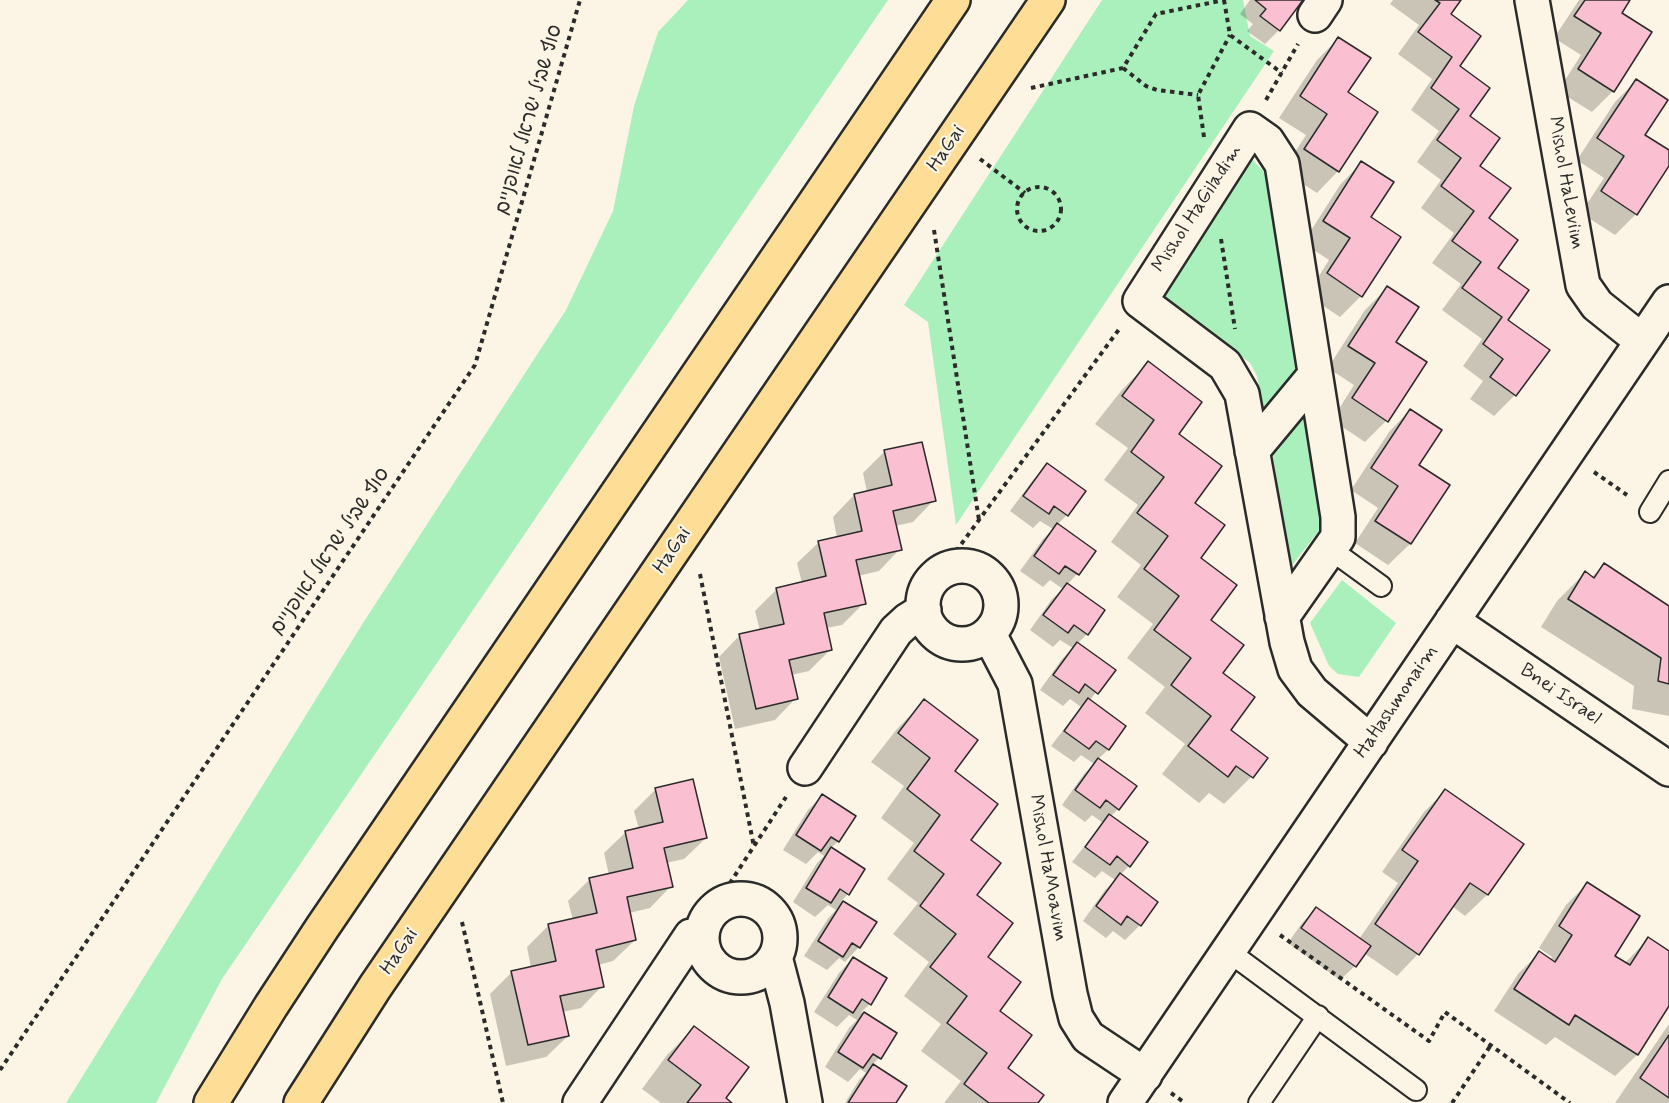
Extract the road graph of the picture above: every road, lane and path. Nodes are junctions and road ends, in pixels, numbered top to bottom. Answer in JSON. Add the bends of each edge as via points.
{"nodes":[{"id":1,"x":580,"y":0,"type":"edge"},
{"id":2,"x":953,"y":0,"type":"edge"},
{"id":3,"x":1048,"y":0,"type":"edge"},
{"id":4,"x":1224,"y":0,"type":"edge"},
{"id":5,"x":1532,"y":0,"type":"edge"},
{"id":6,"x":1320,"y":8,"type":"edge"},
{"id":7,"x":1123,"y":68,"type":"junction"},
{"id":8,"x":1282,"y":73,"type":"junction"},
{"id":9,"x":1198,"y":95,"type":"dead end"},
{"id":10,"x":981,"y":98,"type":"junction"},
{"id":11,"x":1250,"y":129,"type":"junction"},
{"id":12,"x":954,"y":138,"type":"junction"},
{"id":13,"x":926,"y":179,"type":"junction"},
{"id":14,"x":1025,"y":193,"type":"junction"},
{"id":15,"x":1140,"y":301,"type":"junction"},
{"id":16,"x":1669,"y":302,"type":"edge"},
{"id":17,"x":1654,"y":337,"type":"edge"},
{"id":18,"x":1315,"y":375,"type":"junction"},
{"id":19,"x":1252,"y":451,"type":"junction"},
{"id":20,"x":1567,"y":452,"type":"junction"},
{"id":21,"x":1669,"y":481,"type":"edge"},
{"id":22,"x":1650,"y":512,"type":"joint"},
{"id":23,"x":980,"y":520,"type":"junction"},
{"id":24,"x":690,"y":526,"type":"junction"},
{"id":25,"x":1330,"y":549,"type":"junction"},
{"id":26,"x":940,"y":573,"type":"junction"},
{"id":27,"x":1381,"y":586,"type":"dead end"},
{"id":28,"x":924,"y":610,"type":"junction"},
{"id":29,"x":1282,"y":617,"type":"junction"},
{"id":30,"x":1452,"y":621,"type":"junction"},
{"id":31,"x":989,"y":634,"type":"junction"},
{"id":32,"x":1371,"y":742,"type":"junction"},
{"id":33,"x":805,"y":768,"type":"joint"},
{"id":34,"x":1669,"y":769,"type":"edge"},
{"id":35,"x":754,"y":847,"type":"junction"},
{"id":36,"x":444,"y":888,"type":"junction"},
{"id":37,"x":1253,"y":915,"type":"junction"},
{"id":38,"x":706,"y":924,"type":"junction"},
{"id":39,"x":1228,"y":951,"type":"junction"},
{"id":40,"x":775,"y":957,"type":"junction"},
{"id":41,"x":1318,"y":1016,"type":"junction"},
{"id":42,"x":1491,"y":1045,"type":"junction"},
{"id":43,"x":0,"y":1070,"type":"edge"},
{"id":44,"x":1145,"y":1074,"type":"junction"},
{"id":45,"x":1416,"y":1090,"type":"dead end"},
{"id":46,"x":211,"y":1103,"type":"edge"},
{"id":47,"x":301,"y":1103,"type":"edge"},
{"id":48,"x":503,"y":1103,"type":"edge"},
{"id":49,"x":580,"y":1103,"type":"edge"},
{"id":50,"x":805,"y":1103,"type":"edge"},
{"id":51,"x":1125,"y":1103,"type":"edge"},
{"id":52,"x":1259,"y":1103,"type":"edge"},
{"id":53,"x":1452,"y":1103,"type":"edge"},
{"id":54,"x":1570,"y":1103,"type":"edge"}],
"edges":[{"from":1,"to":43,"type":"path","name":"סוף שביל ישראל לאופניים","via":[[476,365]]},
{"from":2,"to":46,"type":"highway","via":[[322,928]]},
{"from":3,"to":10,"type":"highway","name":"HaGai"},
{"from":4,"to":7,"type":"path","via":[[1156,14]]},
{"from":4,"to":8,"type":"path","via":[[1230,35]]},
{"from":5,"to":17,"type":"street","name":"Mishol HaLeviim","via":[[1583,285],[1597,305]]},
{"from":6,"to":8,"type":"path"},
{"from":7,"to":9,"type":"path","via":[[1157,90]]},
{"from":7,"to":10,"type":"path"},
{"from":8,"to":11,"type":"path"},
{"from":10,"to":12,"type":"highway","name":"HaGai"},
{"from":11,"to":15,"type":"street","name":"Mishol HaGiladim"},
{"from":11,"to":18,"type":"street","name":"Mishol HaGiladim","via":[[1267,141],[1282,164]]},
{"from":12,"to":13,"type":"highway","name":"HaGai"},
{"from":12,"to":14,"type":"path"},
{"from":13,"to":23,"type":"path"},
{"from":13,"to":24,"type":"highway","name":"HaGai"},
{"from":14,"to":14,"type":"path","via":[[1040,187],[1053,191],[1061,206],[1054,225],[1042,230],[1024,224],[1018,212]]},
{"from":15,"to":19,"type":"street","via":[[1225,365],[1242,394]]},
{"from":15,"to":23,"type":"path"},
{"from":16,"to":17,"type":"street","name":"HaHashmonaim"},
{"from":17,"to":20,"type":"street","name":"HaHashmonaim"},
{"from":18,"to":19,"type":"street"},
{"from":18,"to":25,"type":"street","name":"Mishol HaGiladim","via":[[1338,517],[1338,537]]},
{"from":19,"to":29,"type":"street"},
{"from":20,"to":22,"type":"path"},
{"from":20,"to":30,"type":"street","name":"HaHashmonaim"},
{"from":21,"to":22,"type":"lane"},
{"from":23,"to":26,"type":"path"},
{"from":24,"to":35,"type":"path"},
{"from":24,"to":36,"type":"highway","name":"HaGai"},
{"from":25,"to":27,"type":"lane"},
{"from":25,"to":29,"type":"street","name":"Mishol HaGiladim"},
{"from":26,"to":28,"type":"street","via":[[928,586]]},
{"from":26,"to":31,"type":"street","via":[[957,566],[970,567],[982,571],[995,583],[1002,607]]},
{"from":28,"to":31,"type":"street","via":[[930,628],[949,642],[968,644]]},
{"from":28,"to":33,"type":"street","via":[[896,631]]},
{"from":29,"to":32,"type":"street","via":[[1295,669],[1312,692]]},
{"from":30,"to":32,"type":"street","name":"HaHashmonaim"},
{"from":30,"to":34,"type":"street","name":"Bnei Israel"},
{"from":31,"to":44,"type":"street","name":"Mishol HaMoavim","via":[[1015,684],[1076,1018],[1088,1037]]},
{"from":32,"to":37,"type":"street","name":"HaHashmonaim"},
{"from":33,"to":35,"type":"path"},
{"from":35,"to":38,"type":"path"},
{"from":36,"to":47,"type":"highway","name":"HaGai"},
{"from":36,"to":48,"type":"path","via":[[459,911]]},
{"from":37,"to":39,"type":"street","name":"HaHashmonaim"},
{"from":37,"to":42,"type":"path","via":[[1429,1041],[1445,1012]]},
{"from":38,"to":40,"type":"street","via":[[703,949],[716,969],[727,975],[757,974]]},
{"from":38,"to":40,"type":"street","via":[[724,902],[748,899],[760,903],[773,915],[778,927],[780,939]]},
{"from":38,"to":49,"type":"street","via":[[691,936]]},
{"from":39,"to":41,"type":"lane"},
{"from":39,"to":44,"type":"street","name":"HaHashmonaim"},
{"from":40,"to":50,"type":"street"},
{"from":41,"to":45,"type":"lane"},
{"from":41,"to":52,"type":"lane"},
{"from":42,"to":53,"type":"path"},
{"from":42,"to":54,"type":"path"},
{"from":44,"to":51,"type":"street","name":"HaHashmonaim"}]}
